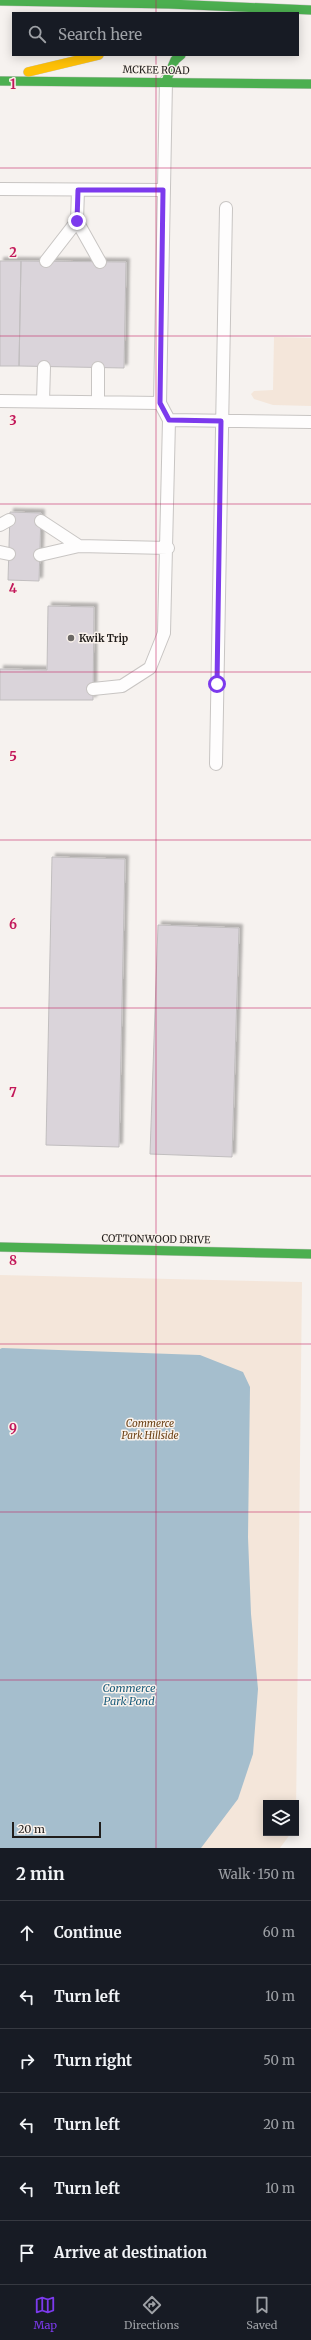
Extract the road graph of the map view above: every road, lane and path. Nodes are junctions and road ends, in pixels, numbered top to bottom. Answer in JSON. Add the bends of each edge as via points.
{"nodes":[{"id":1,"x":0,"y":1,"type":"edge"},
{"id":2,"x":129,"y":3,"type":"junction"},
{"id":3,"x":302,"y":8,"type":"edge"},
{"id":4,"x":129,"y":12,"type":"edge"},
{"id":5,"x":95,"y":56,"type":"edge"},
{"id":6,"x":179,"y":56,"type":"edge"},
{"id":7,"x":0,"y":80,"type":"edge"},
{"id":8,"x":166,"y":81,"type":"junction"},
{"id":9,"x":311,"y":84,"type":"edge"},
{"id":10,"x":0,"y":190,"type":"edge"},
{"id":11,"x":78,"y":190,"type":"junction"},
{"id":12,"x":163,"y":190,"type":"junction"},
{"id":13,"x":226,"y":208,"type":"dead end"},
{"id":14,"x":77,"y":221,"type":"junction"},
{"id":15,"x":46,"y":261,"type":"dead end"},
{"id":16,"x":100,"y":262,"type":"dead end"},
{"id":17,"x":44,"y":367,"type":"dead end"},
{"id":18,"x":98,"y":368,"type":"dead end"},
{"id":19,"x":0,"y":401,"type":"edge"},
{"id":20,"x":43,"y":401,"type":"junction"},
{"id":21,"x":98,"y":402,"type":"junction"},
{"id":22,"x":160,"y":403,"type":"junction"},
{"id":23,"x":169,"y":420,"type":"junction"},
{"id":24,"x":221,"y":421,"type":"junction"},
{"id":25,"x":311,"y":422,"type":"edge"},
{"id":26,"x":41,"y":521,"type":"dead end"},
{"id":27,"x":79,"y":546,"type":"junction"},
{"id":28,"x":168,"y":548,"type":"junction"},
{"id":29,"x":40,"y":555,"type":"dead end"},
{"id":30,"x":93,"y":689,"type":"dead end"},
{"id":31,"x":216,"y":764,"type":"dead end"},
{"id":32,"x":0,"y":1247,"type":"edge"},
{"id":33,"x":311,"y":1254,"type":"edge"}],
"edges":[{"from":1,"to":2,"type":"main road"},
{"from":2,"to":3,"type":"main road"},
{"from":2,"to":4,"type":"main road"},
{"from":5,"to":7,"type":"main road"},
{"from":6,"to":8,"type":"main road"},
{"from":7,"to":8,"type":"main road","name":"MCKEE ROAD"},
{"from":8,"to":9,"type":"main road","name":"MCKEE ROAD"},
{"from":8,"to":12,"type":"lane"},
{"from":10,"to":11,"type":"lane"},
{"from":11,"to":12,"type":"lane"},
{"from":11,"to":14,"type":"lane"},
{"from":12,"to":22,"type":"lane"},
{"from":13,"to":24,"type":"lane"},
{"from":14,"to":15,"type":"lane"},
{"from":14,"to":16,"type":"lane"},
{"from":17,"to":20,"type":"lane"},
{"from":18,"to":21,"type":"lane"},
{"from":19,"to":20,"type":"lane"},
{"from":20,"to":21,"type":"lane"},
{"from":21,"to":22,"type":"lane"},
{"from":22,"to":23,"type":"lane"},
{"from":23,"to":24,"type":"lane"},
{"from":23,"to":28,"type":"lane"},
{"from":24,"to":25,"type":"lane"},
{"from":24,"to":31,"type":"lane"},
{"from":26,"to":27,"type":"lane"},
{"from":27,"to":28,"type":"lane"},
{"from":27,"to":29,"type":"lane"},
{"from":28,"to":30,"type":"lane","via":[[164,633],[150,668],[122,686]]},
{"from":32,"to":33,"type":"main road","name":"COTTONWOOD DRIVE"}]}
